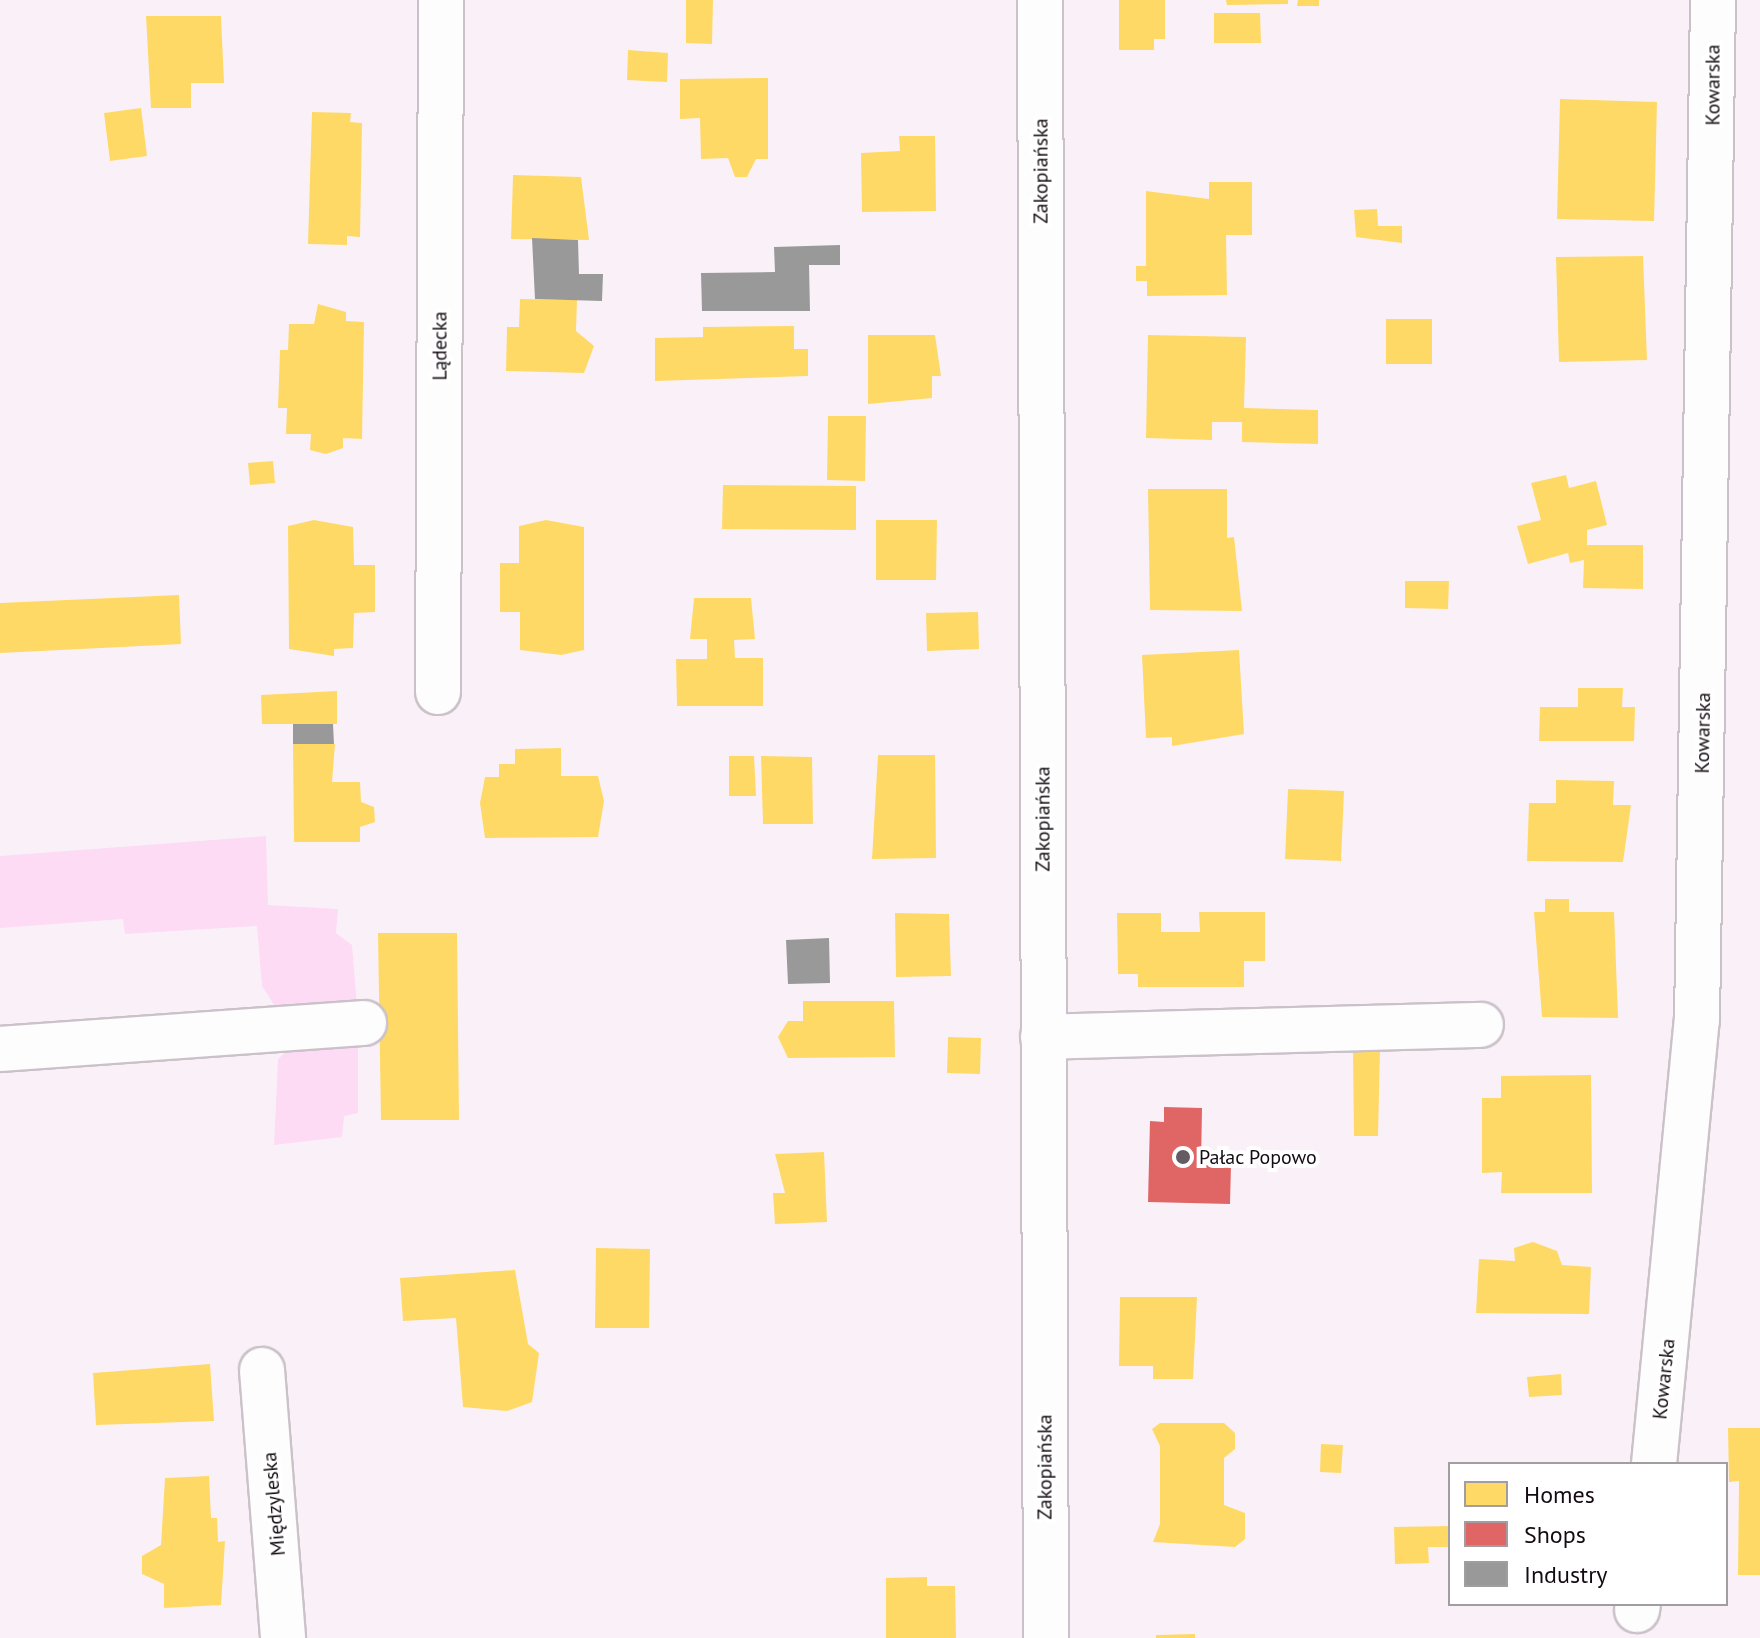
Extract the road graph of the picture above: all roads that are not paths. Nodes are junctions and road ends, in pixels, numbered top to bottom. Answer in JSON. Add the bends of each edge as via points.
{"nodes":[{"id":1,"x":441,"y":0,"type":"edge"},
{"id":2,"x":1040,"y":0,"type":"edge"},
{"id":3,"x":1713,"y":0,"type":"edge"},
{"id":4,"x":438,"y":692,"type":"dead end"},
{"id":5,"x":364,"y":1023,"type":"dead end"},
{"id":6,"x":1481,"y":1025,"type":"dead end"},
{"id":7,"x":1043,"y":1037,"type":"junction"},
{"id":8,"x":0,"y":1049,"type":"edge"},
{"id":9,"x":262,"y":1370,"type":"dead end"},
{"id":10,"x":1654,"y":1462,"type":"edge"},
{"id":11,"x":283,"y":1638,"type":"edge"},
{"id":12,"x":1046,"y":1638,"type":"edge"}],
"edges":[{"from":1,"to":4,"type":"street","name":"Lądecka"},
{"from":2,"to":7,"type":"street","name":"Zakopiańska"},
{"from":3,"to":10,"type":"street","name":"Kowarska","via":[[1697,1020]]},
{"from":5,"to":8,"type":"street"},
{"from":6,"to":7,"type":"street"},
{"from":7,"to":12,"type":"street","name":"Zakopiańska"},
{"from":9,"to":11,"type":"street","name":"Międzyleska"}]}
